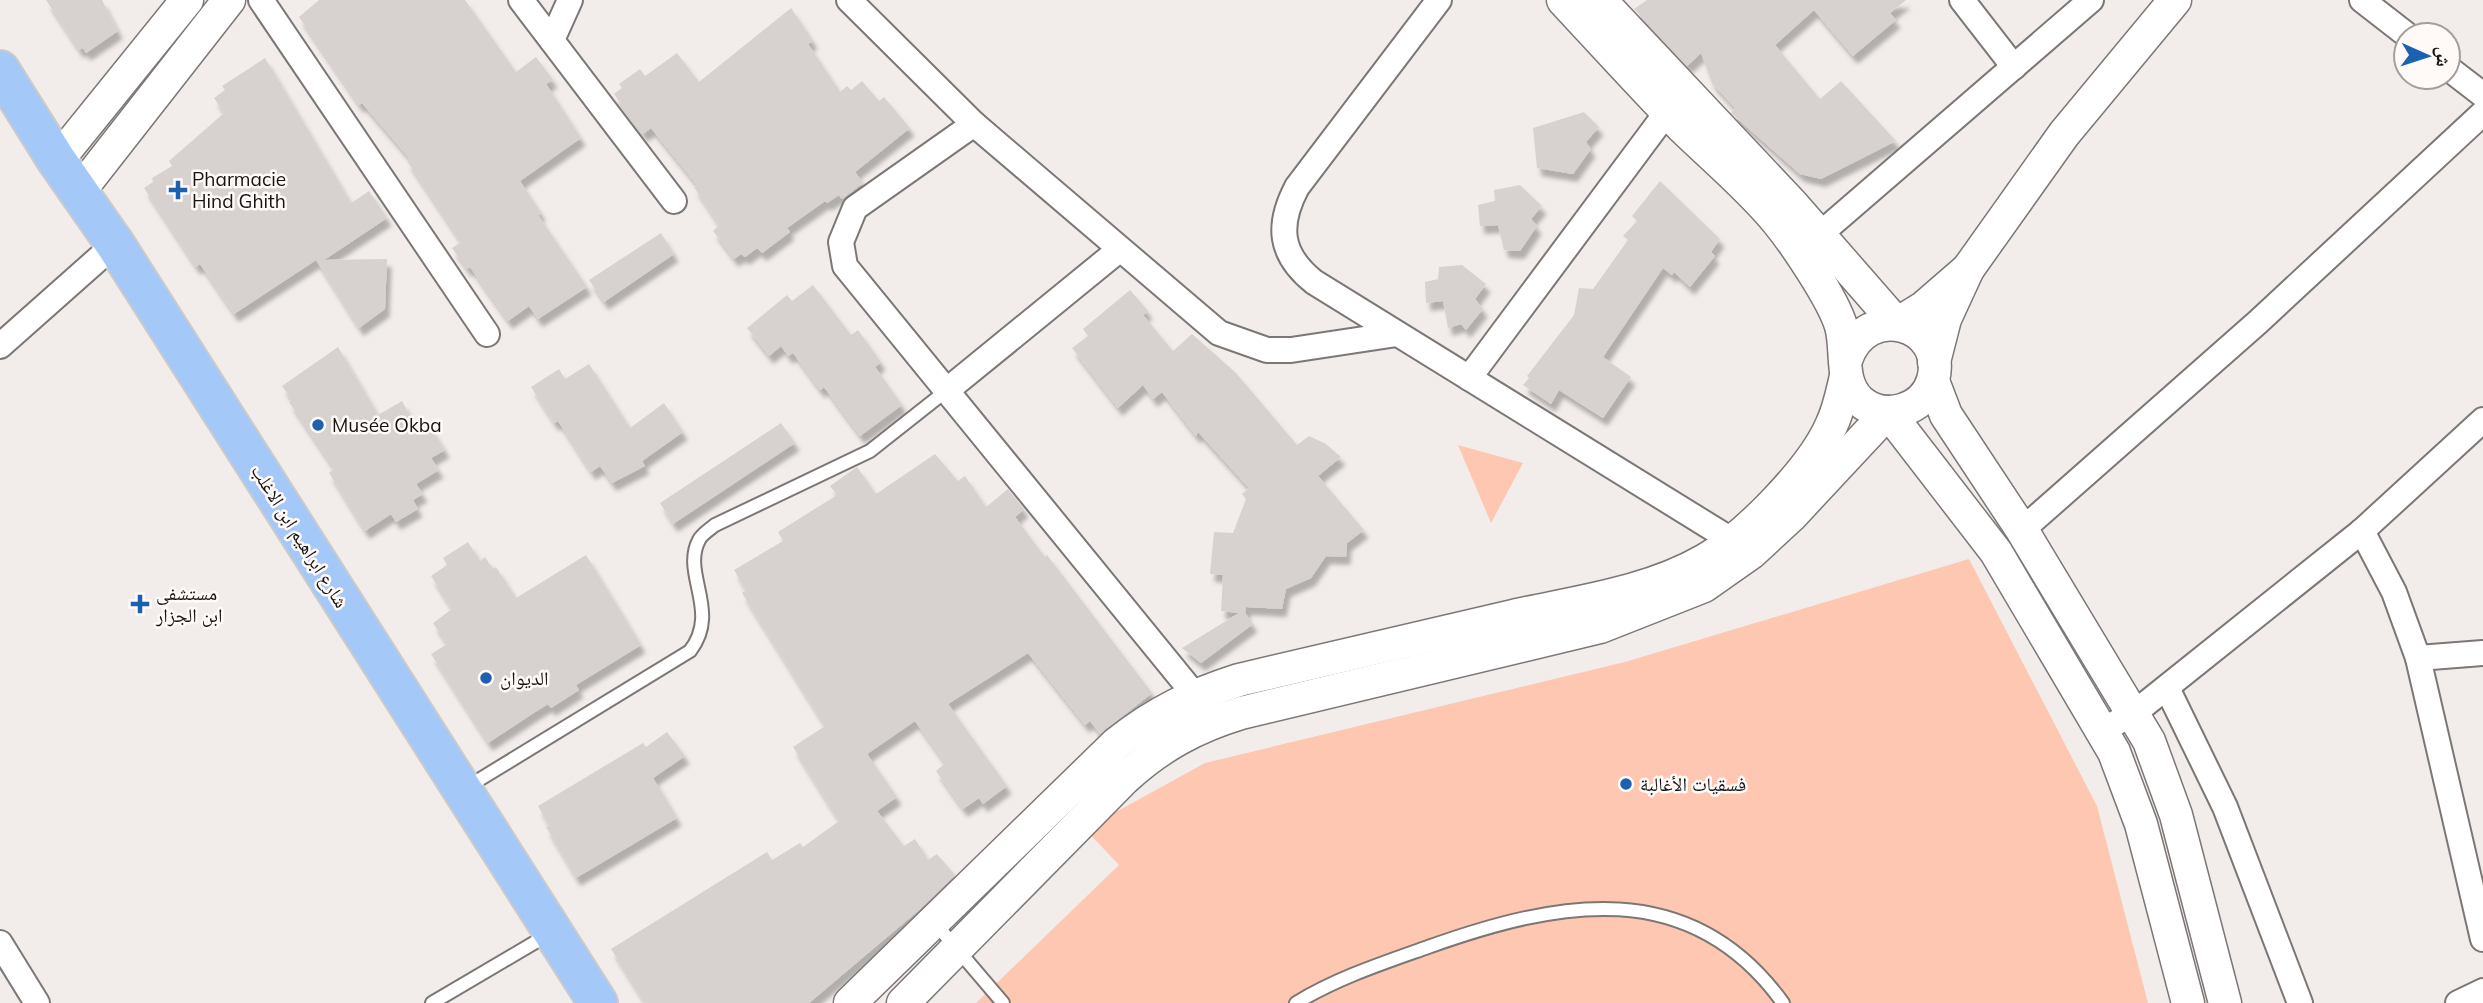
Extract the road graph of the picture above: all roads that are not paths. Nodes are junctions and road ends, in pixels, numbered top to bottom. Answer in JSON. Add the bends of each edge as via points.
{"nodes":[{"id":1,"x":187,"y":0,"type":"edge"},
{"id":2,"x":229,"y":0,"type":"edge"},
{"id":3,"x":261,"y":0,"type":"edge"},
{"id":4,"x":521,"y":0,"type":"edge"},
{"id":5,"x":570,"y":0,"type":"edge"},
{"id":6,"x":849,"y":0,"type":"edge"},
{"id":7,"x":1439,"y":0,"type":"edge"},
{"id":8,"x":1563,"y":0,"type":"edge"},
{"id":9,"x":1600,"y":0,"type":"edge"},
{"id":10,"x":1962,"y":0,"type":"edge"},
{"id":11,"x":2091,"y":0,"type":"edge"},
{"id":12,"x":2175,"y":0,"type":"edge"},
{"id":13,"x":2362,"y":0,"type":"edge"},
{"id":14,"x":2392,"y":23,"type":"edge"},
{"id":15,"x":552,"y":40,"type":"junction"},
{"id":16,"x":2014,"y":67,"type":"junction"},
{"id":17,"x":0,"y":69,"type":"edge"},
{"id":18,"x":2462,"y":79,"type":"edge"},
{"id":19,"x":2483,"y":95,"type":"edge"},
{"id":20,"x":1667,"y":112,"type":"junction"},
{"id":21,"x":2483,"y":113,"type":"edge"},
{"id":22,"x":974,"y":124,"type":"junction"},
{"id":23,"x":57,"y":161,"type":"junction"},
{"id":24,"x":78,"y":192,"type":"junction"},
{"id":25,"x":674,"y":201,"type":"dead end"},
{"id":26,"x":1819,"y":235,"type":"junction"},
{"id":27,"x":115,"y":244,"type":"junction"},
{"id":28,"x":1119,"y":250,"type":"junction"},
{"id":29,"x":1968,"y":269,"type":"junction"},
{"id":30,"x":1896,"y":324,"type":"junction"},
{"id":31,"x":487,"y":334,"type":"dead end"},
{"id":32,"x":1396,"y":334,"type":"junction"},
{"id":33,"x":0,"y":346,"type":"edge"},
{"id":34,"x":1846,"y":368,"type":"junction"},
{"id":35,"x":1933,"y":371,"type":"junction"},
{"id":36,"x":1469,"y":378,"type":"junction"},
{"id":37,"x":946,"y":391,"type":"junction"},
{"id":38,"x":1888,"y":412,"type":"junction"},
{"id":39,"x":2483,"y":419,"type":"edge"},
{"id":40,"x":2022,"y":530,"type":"junction"},
{"id":41,"x":2362,"y":531,"type":"junction"},
{"id":42,"x":1733,"y":541,"type":"junction"},
{"id":43,"x":2483,"y":653,"type":"edge"},
{"id":44,"x":2418,"y":658,"type":"junction"},
{"id":45,"x":2167,"y":688,"type":"junction"},
{"id":46,"x":1194,"y":694,"type":"junction"},
{"id":47,"x":2133,"y":714,"type":"junction"},
{"id":48,"x":1205,"y":724,"type":"junction"},
{"id":49,"x":2102,"y":730,"type":"junction"},
{"id":50,"x":461,"y":791,"type":"junction"},
{"id":51,"x":2473,"y":854,"type":"edge"},
{"id":52,"x":933,"y":922,"type":"junction"},
{"id":53,"x":552,"y":932,"type":"junction"},
{"id":54,"x":2483,"y":939,"type":"edge"},
{"id":55,"x":0,"y":943,"type":"edge"},
{"id":56,"x":958,"y":950,"type":"junction"},
{"id":57,"x":2483,"y":991,"type":"edge"},
{"id":58,"x":37,"y":1003,"type":"edge"},
{"id":59,"x":432,"y":1003,"type":"edge"},
{"id":60,"x":598,"y":1003,"type":"edge"},
{"id":61,"x":850,"y":1003,"type":"edge"},
{"id":62,"x":903,"y":1003,"type":"edge"},
{"id":63,"x":1003,"y":1003,"type":"edge"},
{"id":64,"x":1296,"y":1003,"type":"edge"},
{"id":65,"x":1783,"y":1003,"type":"edge"},
{"id":66,"x":2188,"y":1003,"type":"edge"},
{"id":67,"x":2225,"y":1003,"type":"edge"},
{"id":68,"x":2300,"y":1003,"type":"edge"},
{"id":69,"x":2458,"y":1003,"type":"edge"}],
"edges":[{"from":1,"to":23,"type":"street"},
{"from":2,"to":24,"type":"street"},
{"from":3,"to":31,"type":"street"},
{"from":4,"to":15,"type":"street"},
{"from":5,"to":15,"type":"street"},
{"from":6,"to":22,"type":"street"},
{"from":7,"to":32,"type":"street","via":[[1297,187],[1284,224],[1289,256],[1298,269]]},
{"from":8,"to":20,"type":"street"},
{"from":9,"to":26,"type":"street"},
{"from":10,"to":16,"type":"street"},
{"from":11,"to":16,"type":"street"},
{"from":12,"to":29,"type":"street","via":[[2064,134]]},
{"from":13,"to":14,"type":"street"},
{"from":15,"to":25,"type":"street"},
{"from":16,"to":26,"type":"street"},
{"from":17,"to":23,"type":"main road","name":"شارع ابراهيم ابن الاغلب"},
{"from":18,"to":19,"type":"street"},
{"from":20,"to":34,"type":"street","via":[[1777,221],[1840,325]]},
{"from":20,"to":36,"type":"street"},
{"from":21,"to":40,"type":"street","via":[[2258,322]]},
{"from":22,"to":28,"type":"street"},
{"from":22,"to":37,"type":"street","via":[[855,208],[841,242],[845,266]]},
{"from":23,"to":24,"type":"main road","name":"شارع ابراهيم ابن الاغلب"},
{"from":24,"to":27,"type":"main road","name":"شارع ابراهيم ابن الاغلب"},
{"from":26,"to":30,"type":"street"},
{"from":27,"to":33,"type":"street"},
{"from":27,"to":50,"type":"main road","name":"شارع ابراهيم ابن الاغلب"},
{"from":28,"to":32,"type":"street","via":[[1219,333],[1244,344],[1291,350]]},
{"from":28,"to":37,"type":"street"},
{"from":29,"to":30,"type":"street","via":[[1923,308]]},
{"from":29,"to":35,"type":"street","via":[[1945,319]]},
{"from":30,"to":34,"type":"street","via":[[1872,327],[1861,335],[1851,346]]},
{"from":30,"to":35,"type":"street","via":[[1914,330],[1924,340]]},
{"from":32,"to":36,"type":"street"},
{"from":34,"to":38,"type":"street","via":[[1851,390],[1861,401]]},
{"from":34,"to":42,"type":"street","via":[[1840,405],[1830,429],[1769,507]]},
{"from":35,"to":38,"type":"street","via":[[1916,404]]},
{"from":35,"to":40,"type":"street","via":[[1946,415]]},
{"from":36,"to":42,"type":"street"},
{"from":37,"to":46,"type":"street"},
{"from":37,"to":50,"type":"lane","via":[[870,451],[715,525],[699,540],[696,556],[704,624],[690,651]]},
{"from":38,"to":48,"type":"street","via":[[1791,516],[1751,553],[1704,586],[1600,627]]},
{"from":38,"to":49,"type":"street","via":[[1996,552]]},
{"from":39,"to":41,"type":"street"},
{"from":40,"to":47,"type":"street"},
{"from":41,"to":44,"type":"street","via":[[2394,592]]},
{"from":41,"to":45,"type":"street"},
{"from":42,"to":46,"type":"street","via":[[1679,573],[1640,586]]},
{"from":43,"to":44,"type":"street"},
{"from":44,"to":51,"type":"street"},
{"from":45,"to":47,"type":"street"},
{"from":45,"to":68,"type":"street","via":[[2225,807]]},
{"from":46,"to":48,"type":"street"},
{"from":46,"to":52,"type":"street","via":[[1160,711],[1117,743]]},
{"from":47,"to":49,"type":"street"},
{"from":47,"to":67,"type":"street","via":[[2149,741],[2176,815]]},
{"from":48,"to":56,"type":"street","via":[[1151,754]]},
{"from":49,"to":66,"type":"street","via":[[2141,824]]},
{"from":50,"to":53,"type":"main road","name":"شارع ابراهيم ابن الاغلب"},
{"from":51,"to":54,"type":"street"},
{"from":52,"to":56,"type":"lane"},
{"from":52,"to":61,"type":"street"},
{"from":53,"to":59,"type":"lane"},
{"from":53,"to":60,"type":"main road","name":"شارع ابراهيم ابن الاغلب"},
{"from":55,"to":58,"type":"street"},
{"from":56,"to":62,"type":"street"},
{"from":56,"to":63,"type":"lane"},
{"from":57,"to":69,"type":"street"},
{"from":64,"to":65,"type":"lane","via":[[1370,967],[1513,918],[1572,909],[1621,908],[1661,914],[1718,939],[1767,981]]}]}
